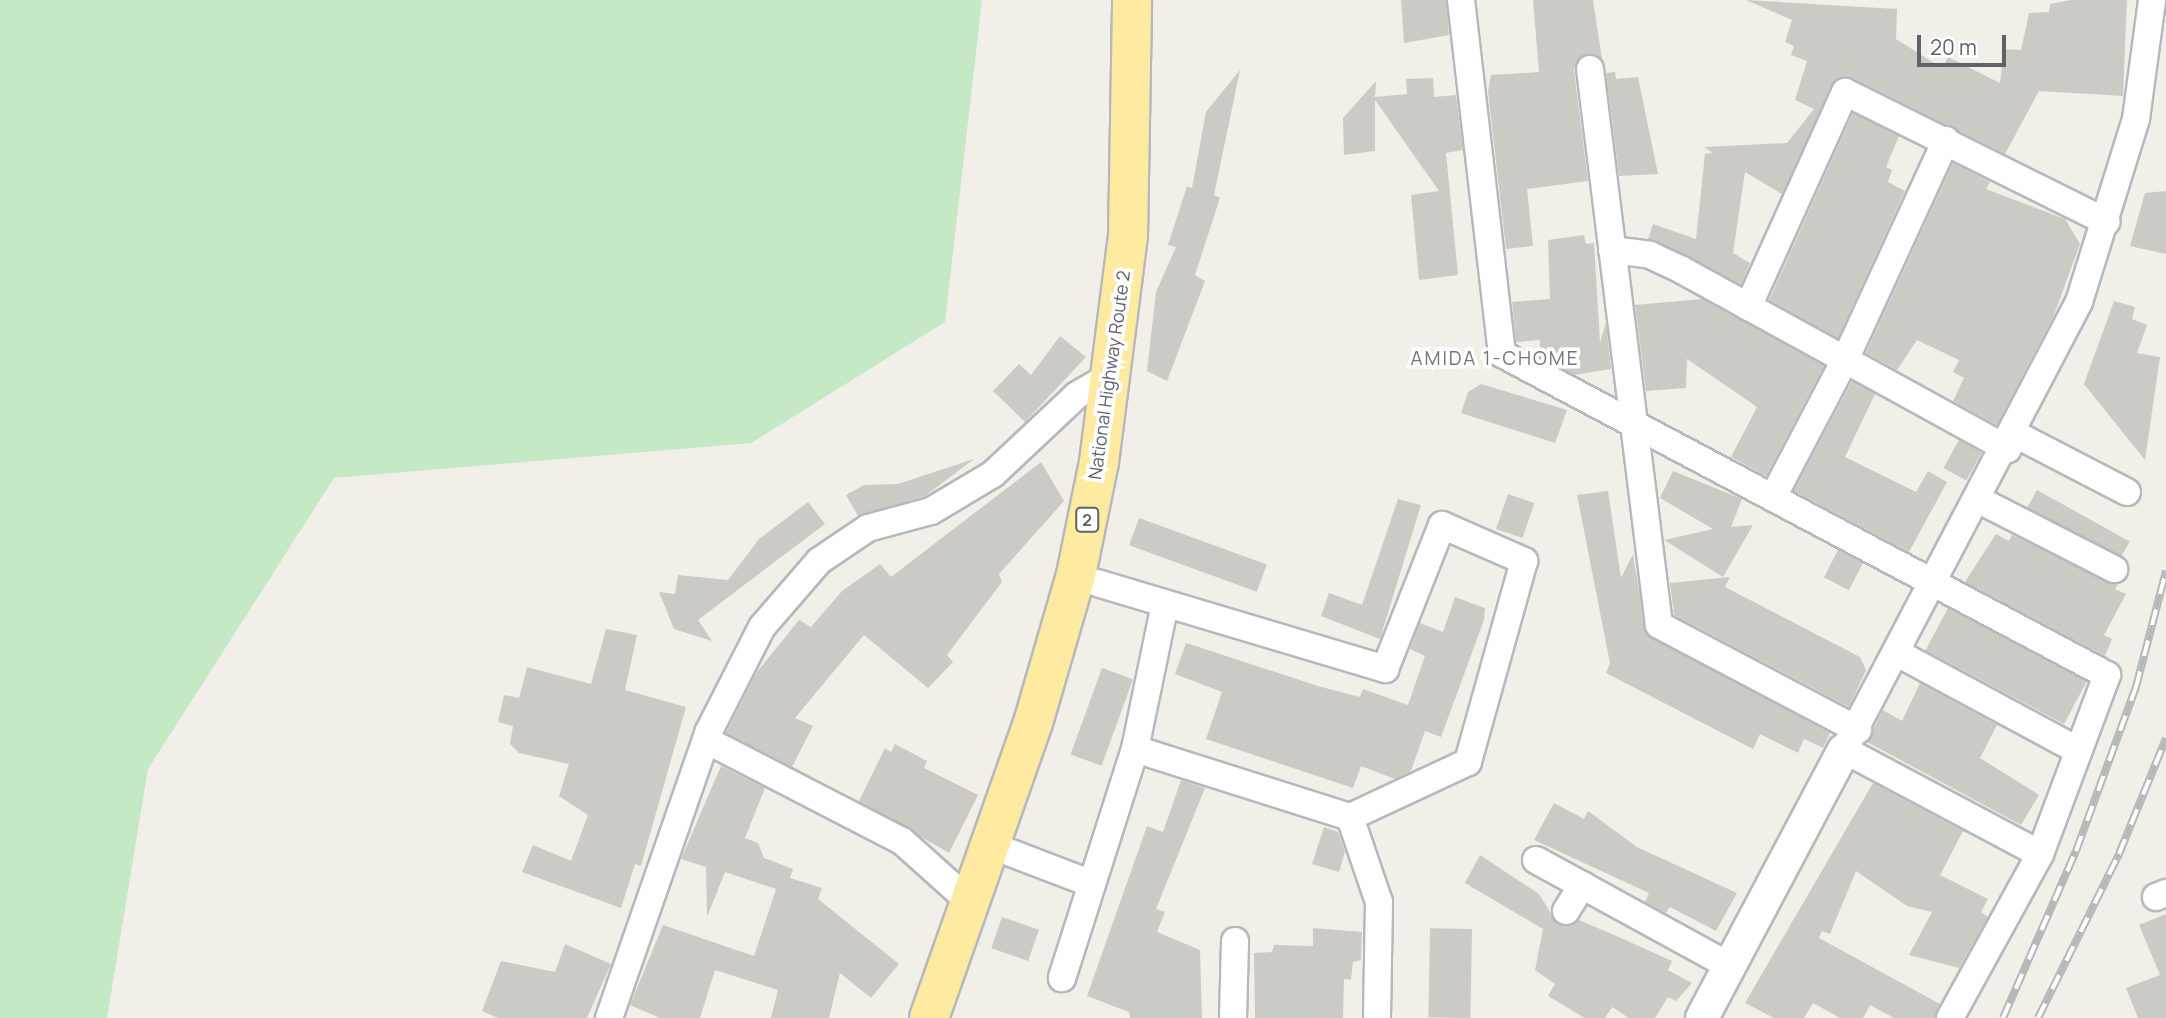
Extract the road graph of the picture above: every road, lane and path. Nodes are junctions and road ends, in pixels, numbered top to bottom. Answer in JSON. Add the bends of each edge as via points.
{"nodes":[{"id":1,"x":1132,"y":0,"type":"edge"},
{"id":2,"x":1461,"y":0,"type":"edge"},
{"id":3,"x":2152,"y":0,"type":"edge"},
{"id":4,"x":1590,"y":69,"type":"dead end"},
{"id":5,"x":1946,"y":140,"type":"junction"},
{"id":6,"x":2107,"y":222,"type":"junction"},
{"id":7,"x":1612,"y":250,"type":"junction"},
{"id":8,"x":1748,"y":307,"type":"junction"},
{"id":9,"x":1845,"y":360,"type":"junction"},
{"id":10,"x":1110,"y":376,"type":"junction"},
{"id":11,"x":1635,"y":429,"type":"junction"},
{"id":12,"x":2011,"y":441,"type":"junction"},
{"id":13,"x":2127,"y":492,"type":"dead end"},
{"id":14,"x":1773,"y":497,"type":"junction"},
{"id":15,"x":1979,"y":500,"type":"junction"},
{"id":16,"x":2114,"y":569,"type":"dead end"},
{"id":17,"x":1097,"y":583,"type":"dead end"},
{"id":18,"x":1933,"y":583,"type":"junction"},
{"id":19,"x":1165,"y":604,"type":"junction"},
{"id":20,"x":1899,"y":654,"type":"junction"},
{"id":21,"x":706,"y":740,"type":"junction"},
{"id":22,"x":1852,"y":740,"type":"junction"},
{"id":23,"x":1135,"y":749,"type":"junction"},
{"id":24,"x":2079,"y":751,"type":"junction"},
{"id":25,"x":1350,"y":817,"type":"junction"},
{"id":26,"x":990,"y":845,"type":"junction"},
{"id":27,"x":2040,"y":853,"type":"junction"},
{"id":28,"x":1536,"y":860,"type":"dead end"},
{"id":29,"x":1092,"y":884,"type":"junction"},
{"id":30,"x":1582,"y":885,"type":"junction"},
{"id":31,"x":970,"y":902,"type":"junction"},
{"id":32,"x":1566,"y":911,"type":"dead end"},
{"id":33,"x":1235,"y":942,"type":"dead end"},
{"id":34,"x":1730,"y":966,"type":"junction"},
{"id":35,"x":609,"y":1018,"type":"edge"},
{"id":36,"x":929,"y":1018,"type":"edge"},
{"id":37,"x":1233,"y":1018,"type":"edge"},
{"id":38,"x":1377,"y":1018,"type":"edge"},
{"id":39,"x":1702,"y":1018,"type":"edge"},
{"id":40,"x":1950,"y":1018,"type":"edge"}],
"edges":[{"from":1,"to":10,"type":"highway","name":"National Highway Route 2","number":"2","via":[[1128,236]]},
{"from":2,"to":11,"type":"street","via":[[1502,354]]},
{"from":3,"to":6,"type":"street","via":[[2136,119]]},
{"from":4,"to":7,"type":"street"},
{"from":5,"to":6,"type":"street"},
{"from":5,"to":8,"type":"street","via":[[1845,92]]},
{"from":5,"to":9,"type":"street"},
{"from":6,"to":12,"type":"street","via":[[2079,302]]},
{"from":7,"to":8,"type":"street","via":[[1650,256]]},
{"from":7,"to":11,"type":"street"},
{"from":8,"to":9,"type":"street"},
{"from":9,"to":12,"type":"street"},
{"from":9,"to":14,"type":"street"},
{"from":10,"to":21,"type":"street","via":[[1077,395],[993,474],[931,511],[868,528],[819,561],[762,628]]},
{"from":10,"to":26,"type":"highway","name":"National Highway Route 2","number":"2","via":[[1076,575]]},
{"from":11,"to":14,"type":"street"},
{"from":11,"to":22,"type":"street","via":[[1659,625]]},
{"from":12,"to":13,"type":"street"},
{"from":12,"to":15,"type":"street"},
{"from":14,"to":18,"type":"street"},
{"from":15,"to":16,"type":"street"},
{"from":15,"to":18,"type":"street"},
{"from":17,"to":19,"type":"street"},
{"from":18,"to":20,"type":"street"},
{"from":18,"to":24,"type":"street","via":[[2107,675]]},
{"from":19,"to":23,"type":"street"},
{"from":19,"to":25,"type":"street","via":[[1385,669],[1442,525],[1524,561],[1468,762]]},
{"from":20,"to":22,"type":"street"},
{"from":20,"to":24,"type":"street"},
{"from":21,"to":31,"type":"street","via":[[902,841]]},
{"from":21,"to":35,"type":"street"},
{"from":22,"to":27,"type":"street"},
{"from":22,"to":34,"type":"street"},
{"from":23,"to":25,"type":"street"},
{"from":23,"to":29,"type":"street"},
{"from":23,"to":29,"type":"street","via":[[1062,978]]},
{"from":24,"to":27,"type":"street"},
{"from":25,"to":38,"type":"street","via":[[1379,902]]},
{"from":26,"to":29,"type":"street"},
{"from":26,"to":31,"type":"highway","name":"National Highway Route 2","number":"2"},
{"from":27,"to":40,"type":"street"},
{"from":28,"to":30,"type":"street"},
{"from":30,"to":32,"type":"street"},
{"from":30,"to":34,"type":"street"},
{"from":31,"to":36,"type":"highway","name":"National Highway Route 2","number":"2"},
{"from":33,"to":37,"type":"street"},
{"from":34,"to":39,"type":"street"}]}
